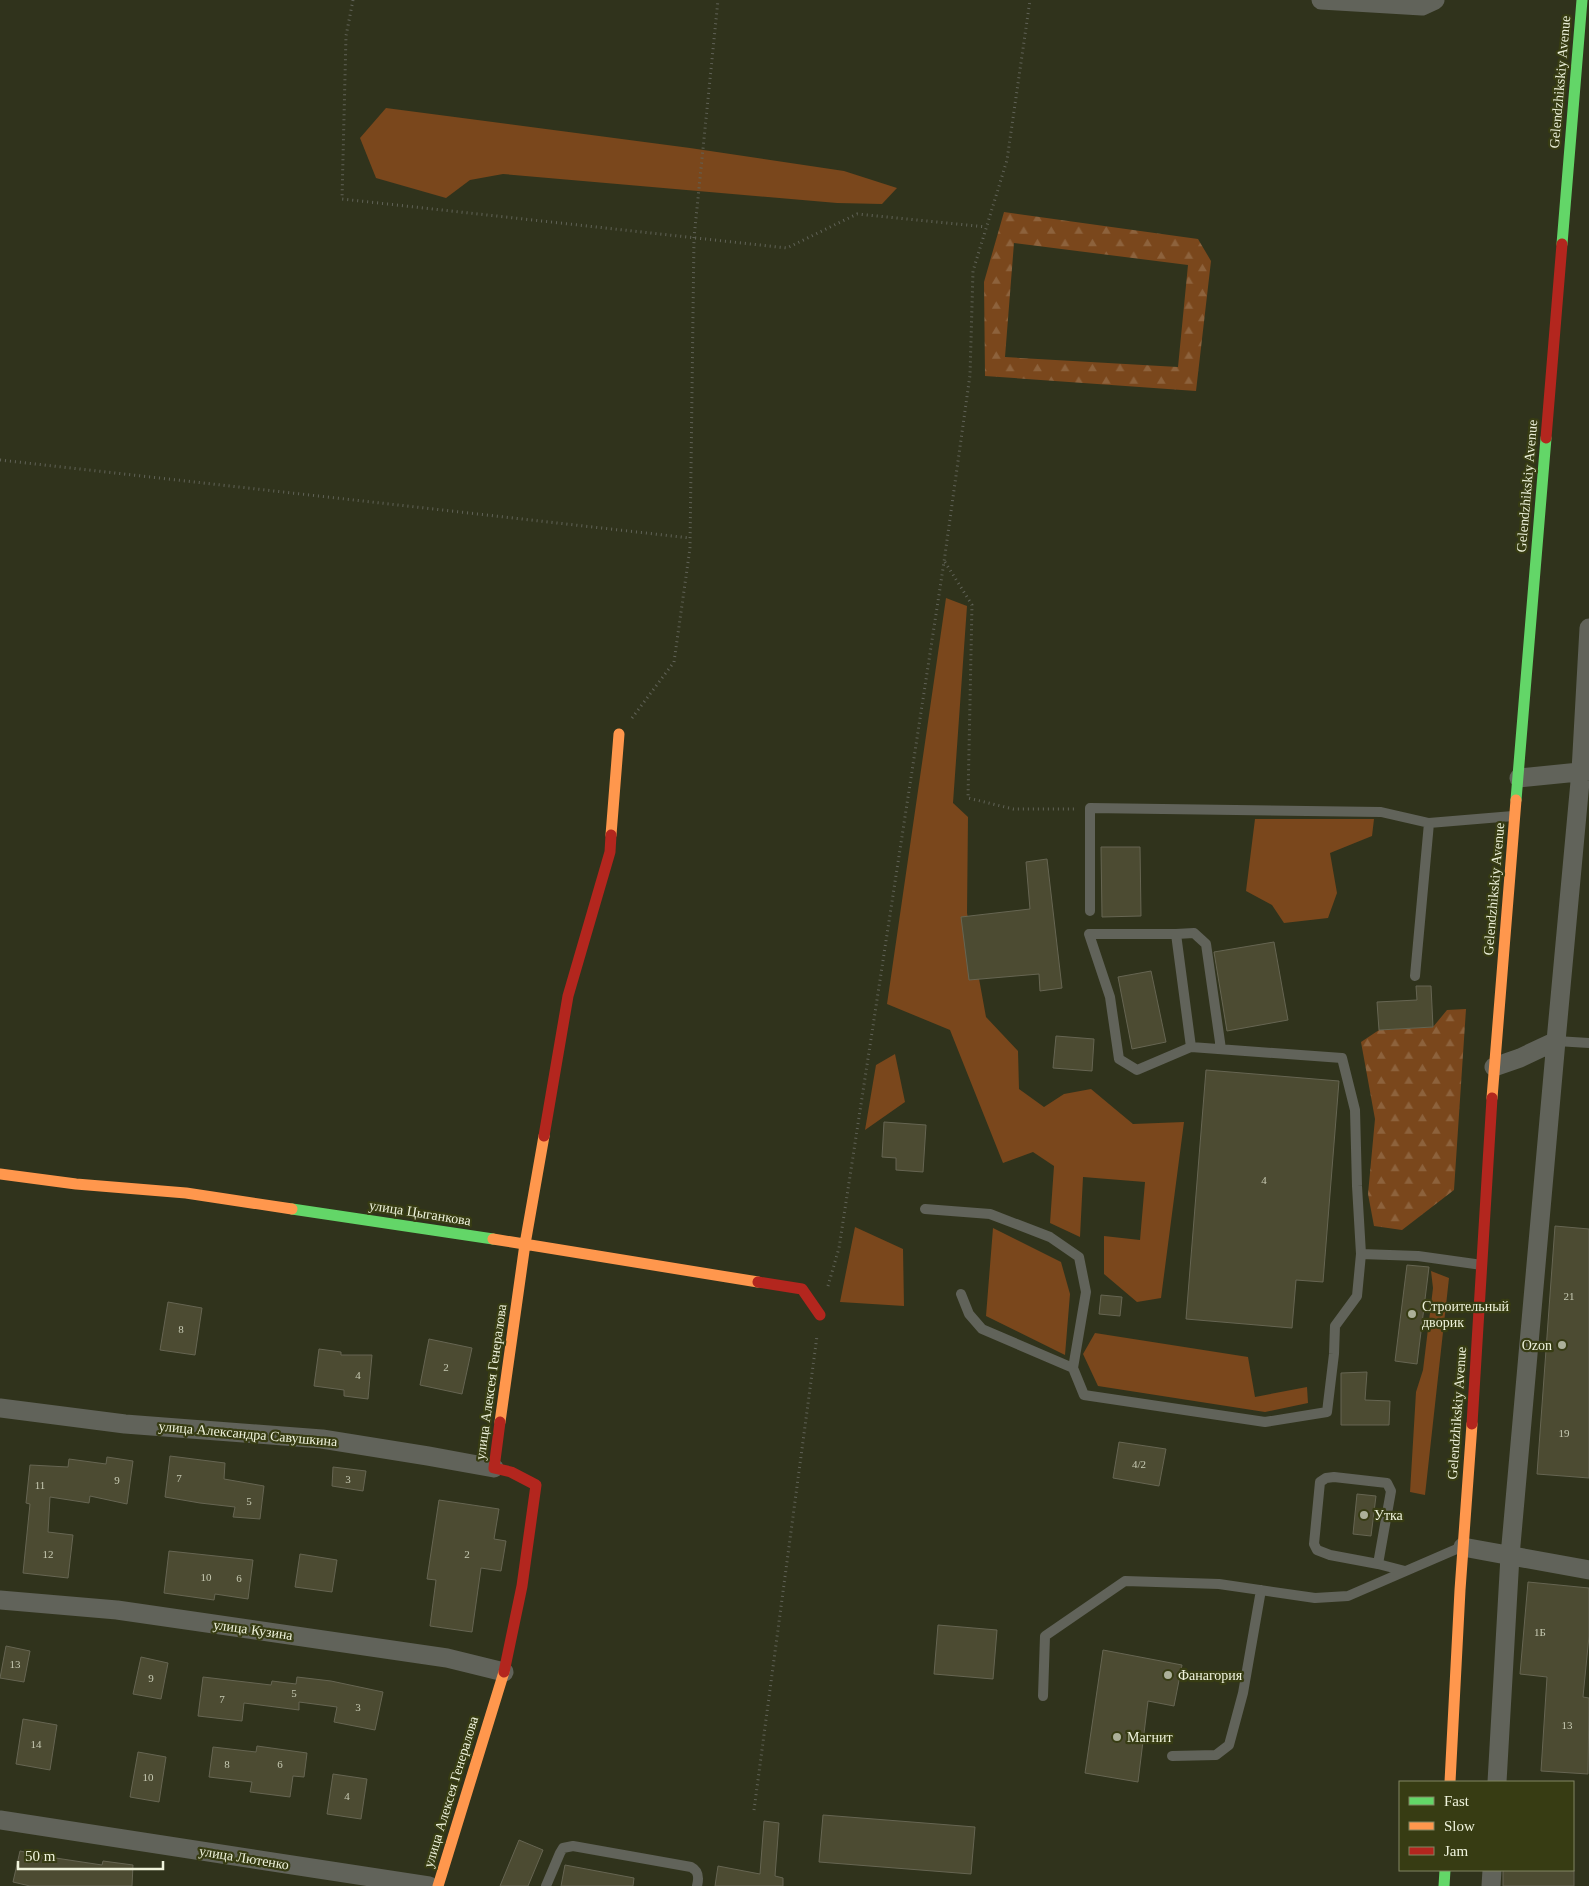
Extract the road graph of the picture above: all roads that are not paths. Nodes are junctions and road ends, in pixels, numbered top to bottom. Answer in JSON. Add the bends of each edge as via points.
{"nodes":[{"id":1,"x":1321,"y":0,"type":"edge"},
{"id":2,"x":1435,"y":0,"type":"edge"},
{"id":3,"x":1582,"y":0,"type":"edge"},
{"id":4,"x":1589,"y":628,"type":"edge"},
{"id":5,"x":619,"y":734,"type":"road end"},
{"id":6,"x":1585,"y":771,"type":"edge"},
{"id":7,"x":1518,"y":778,"type":"junction"},
{"id":8,"x":1516,"y":816,"type":"junction"},
{"id":9,"x":1429,"y":822,"type":"junction"},
{"id":10,"x":1090,"y":911,"type":"dead end"},
{"id":11,"x":1176,"y":934,"type":"junction"},
{"id":12,"x":1415,"y":976,"type":"dead end"},
{"id":13,"x":1556,"y":1041,"type":"junction"},
{"id":14,"x":1589,"y":1043,"type":"edge"},
{"id":15,"x":1191,"y":1046,"type":"junction"},
{"id":16,"x":1221,"y":1049,"type":"junction"},
{"id":17,"x":1494,"y":1067,"type":"junction"},
{"id":18,"x":0,"y":1174,"type":"edge"},
{"id":19,"x":925,"y":1209,"type":"dead end"},
{"id":20,"x":525,"y":1244,"type":"junction"},
{"id":21,"x":1361,"y":1254,"type":"junction"},
{"id":22,"x":1483,"y":1265,"type":"junction"},
{"id":23,"x":961,"y":1294,"type":"dead end"},
{"id":24,"x":820,"y":1315,"type":"road end"},
{"id":25,"x":1073,"y":1368,"type":"junction"},
{"id":26,"x":0,"y":1408,"type":"edge"},
{"id":27,"x":494,"y":1468,"type":"junction"},
{"id":28,"x":1463,"y":1547,"type":"junction"},
{"id":29,"x":1510,"y":1556,"type":"junction"},
{"id":30,"x":1378,"y":1564,"type":"junction"},
{"id":31,"x":1589,"y":1570,"type":"edge"},
{"id":32,"x":1405,"y":1572,"type":"junction"},
{"id":33,"x":1261,"y":1590,"type":"junction"},
{"id":34,"x":0,"y":1600,"type":"edge"},
{"id":35,"x":504,"y":1672,"type":"junction"},
{"id":36,"x":1043,"y":1696,"type":"dead end"},
{"id":37,"x":1172,"y":1756,"type":"dead end"},
{"id":38,"x":1450,"y":1781,"type":"edge"},
{"id":39,"x":1497,"y":1781,"type":"edge"},
{"id":40,"x":0,"y":1820,"type":"edge"},
{"id":41,"x":1445,"y":1871,"type":"edge"},
{"id":42,"x":1492,"y":1871,"type":"edge"},
{"id":43,"x":429,"y":1886,"type":"edge"},
{"id":44,"x":438,"y":1886,"type":"edge"},
{"id":45,"x":546,"y":1886,"type":"edge"},
{"id":46,"x":697,"y":1886,"type":"edge"},
{"id":47,"x":1444,"y":1886,"type":"edge"},
{"id":48,"x":1491,"y":1886,"type":"edge"}],
"edges":[{"from":1,"to":2,"type":"street","via":[[1422,6]]},
{"from":3,"to":7,"type":"street","name":"Gelendzhikskiy Avenue"},
{"from":4,"to":6,"type":"street"},
{"from":5,"to":20,"type":"street","name":"улица Алексея Генералова","via":[[610,852],[568,996]]},
{"from":6,"to":7,"type":"street"},
{"from":6,"to":13,"type":"street"},
{"from":7,"to":8,"type":"street","name":"Gelendzhikskiy Avenue"},
{"from":8,"to":9,"type":"lane"},
{"from":8,"to":17,"type":"street","name":"Gelendzhikskiy Avenue"},
{"from":9,"to":10,"type":"lane","via":[[1381,812],[1090,808]]},
{"from":9,"to":12,"type":"lane"},
{"from":11,"to":15,"type":"lane"},
{"from":11,"to":15,"type":"lane","via":[[1089,934],[1110,997],[1119,1059],[1137,1070]]},
{"from":11,"to":16,"type":"lane","via":[[1194,933],[1206,944]]},
{"from":13,"to":14,"type":"lane"},
{"from":13,"to":17,"type":"street"},
{"from":13,"to":29,"type":"street"},
{"from":15,"to":16,"type":"lane"},
{"from":16,"to":21,"type":"lane","via":[[1342,1058],[1355,1110]]},
{"from":17,"to":22,"type":"street","name":"Gelendzhikskiy Avenue"},
{"from":18,"to":20,"type":"street","name":"улица Цыганкова","via":[[186,1193]]},
{"from":19,"to":25,"type":"lane","via":[[990,1214],[1050,1237],[1078,1257],[1086,1292]]},
{"from":20,"to":24,"type":"street","name":"улица Цыганкова","via":[[802,1289]]},
{"from":20,"to":27,"type":"street","name":"улица Алексея Генералова"},
{"from":21,"to":22,"type":"lane","via":[[1418,1256]]},
{"from":21,"to":25,"type":"lane","via":[[1357,1296],[1335,1326],[1327,1412],[1265,1422],[1084,1395]]},
{"from":22,"to":28,"type":"street","name":"Gelendzhikskiy Avenue"},
{"from":23,"to":25,"type":"lane","via":[[969,1314],[982,1329]]},
{"from":26,"to":27,"type":"street","name":"улица Александра Савушкина","via":[[125,1424],[322,1439]]},
{"from":27,"to":35,"type":"street","name":"улица Алексея Генералова","via":[[512,1472],[536,1485],[522,1586]]},
{"from":28,"to":29,"type":"street"},
{"from":28,"to":32,"type":"lane"},
{"from":28,"to":38,"type":"street","name":"Gelendzhikskiy Avenue"},
{"from":29,"to":31,"type":"street"},
{"from":29,"to":39,"type":"street"},
{"from":30,"to":30,"type":"lane","via":[[1330,1555],[1318,1550],[1314,1544],[1320,1482],[1326,1478],[1387,1483],[1391,1491]]},
{"from":30,"to":32,"type":"lane"},
{"from":32,"to":33,"type":"lane","via":[[1348,1596],[1315,1598]]},
{"from":33,"to":36,"type":"lane","via":[[1219,1584],[1125,1581],[1045,1636]]},
{"from":33,"to":37,"type":"lane","via":[[1243,1693],[1229,1745],[1216,1755]]},
{"from":34,"to":35,"type":"street","name":"улица Кузина","via":[[127,1612],[448,1658]]},
{"from":35,"to":44,"type":"street","name":"улица Алексея Генералова"},
{"from":40,"to":43,"type":"street","name":"улица Лютенко"},
{"from":41,"to":47,"type":"street"},
{"from":42,"to":48,"type":"street"},
{"from":45,"to":46,"type":"lane","via":[[563,1848],[573,1846],[691,1867],[698,1874]]}]}
